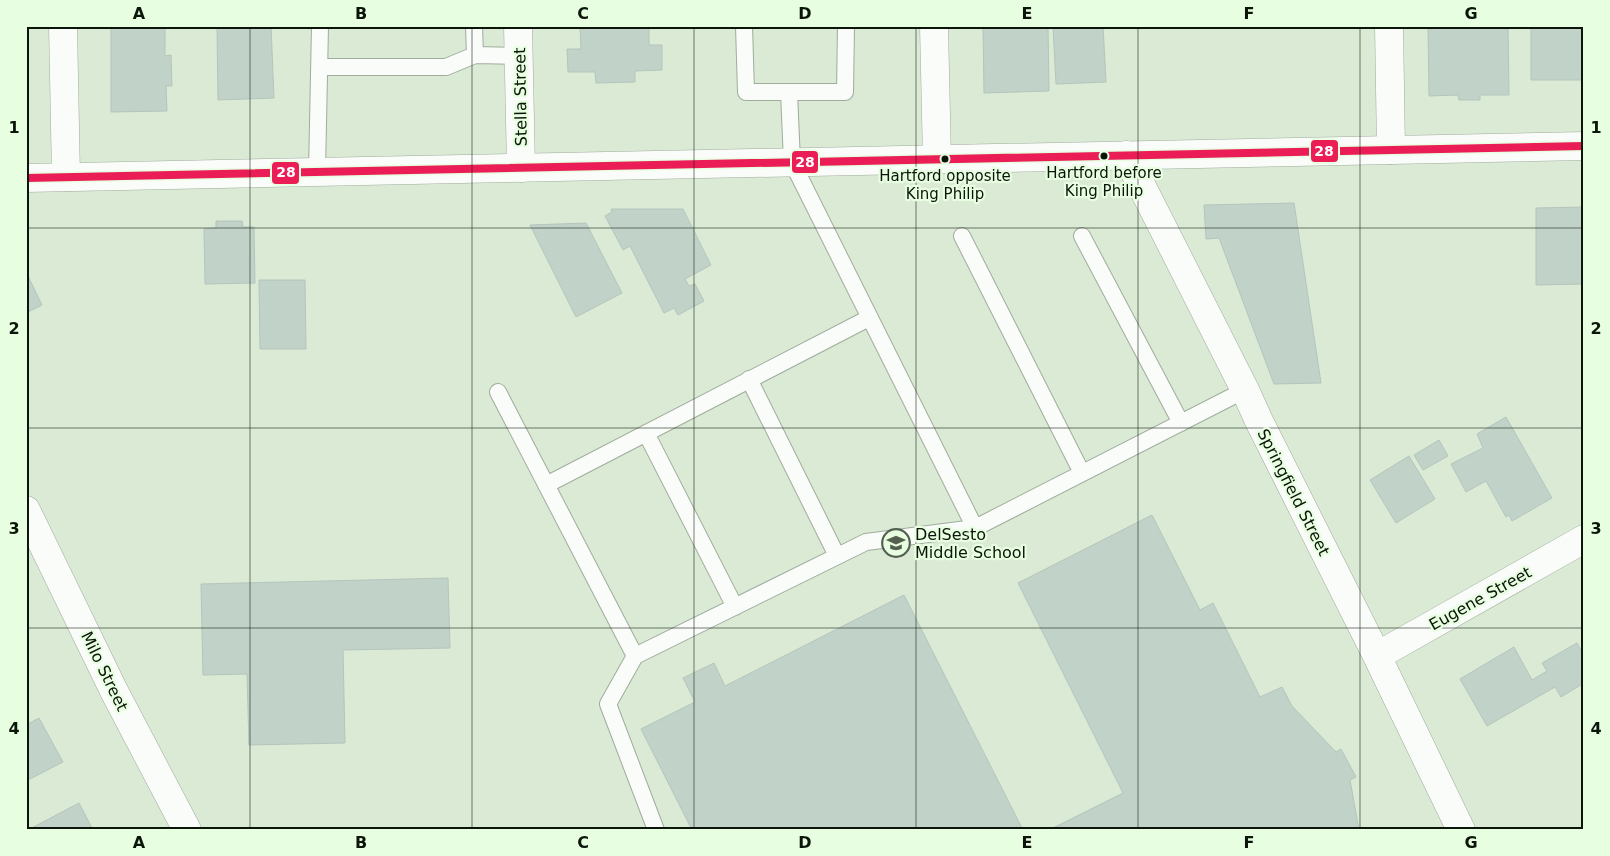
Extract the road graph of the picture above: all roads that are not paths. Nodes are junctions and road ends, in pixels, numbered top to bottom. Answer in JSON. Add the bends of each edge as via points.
{"nodes":[{"id":1,"x":63,"y":26,"type":"edge"},
{"id":2,"x":320,"y":26,"type":"edge"},
{"id":3,"x":474,"y":26,"type":"edge"},
{"id":4,"x":518,"y":26,"type":"edge"},
{"id":5,"x":744,"y":26,"type":"edge"},
{"id":6,"x":846,"y":26,"type":"edge"},
{"id":7,"x":934,"y":26,"type":"edge"},
{"id":8,"x":1389,"y":26,"type":"edge"},
{"id":9,"x":475,"y":55,"type":"junction"},
{"id":10,"x":519,"y":56,"type":"junction"},
{"id":11,"x":320,"y":67,"type":"junction"},
{"id":12,"x":789,"y":92,"type":"junction"},
{"id":13,"x":1584,"y":146,"type":"edge"},
{"id":14,"x":1391,"y":150,"type":"junction"},
{"id":15,"x":1126,"y":155,"type":"junction"},
{"id":16,"x":937,"y":160,"type":"junction"},
{"id":17,"x":792,"y":162,"type":"junction"},
{"id":18,"x":521,"y":168,"type":"junction"},
{"id":19,"x":317,"y":172,"type":"junction"},
{"id":20,"x":66,"y":177,"type":"junction"},
{"id":21,"x":26,"y":178,"type":"edge"},
{"id":22,"x":962,"y":236,"type":"dead end"},
{"id":23,"x":1082,"y":236,"type":"dead end"},
{"id":24,"x":869,"y":318,"type":"junction"},
{"id":25,"x":749,"y":379,"type":"junction"},
{"id":26,"x":1245,"y":390,"type":"junction"},
{"id":27,"x":498,"y":392,"type":"dead end"},
{"id":28,"x":1180,"y":423,"type":"junction"},
{"id":29,"x":646,"y":433,"type":"junction"},
{"id":30,"x":1082,"y":473,"type":"junction"},
{"id":31,"x":546,"y":485,"type":"junction"},
{"id":32,"x":26,"y":510,"type":"edge"},
{"id":33,"x":975,"y":528,"type":"junction"},
{"id":34,"x":1584,"y":539,"type":"edge"},
{"id":35,"x":837,"y":556,"type":"junction"},
{"id":36,"x":735,"y":607,"type":"junction"},
{"id":37,"x":635,"y":656,"type":"junction"},
{"id":38,"x":1376,"y":656,"type":"junction"},
{"id":39,"x":187,"y":830,"type":"edge"},
{"id":40,"x":656,"y":830,"type":"edge"},
{"id":41,"x":1461,"y":830,"type":"edge"}],
"edges":[{"from":1,"to":20,"type":"street"},
{"from":2,"to":11,"type":"lane"},
{"from":3,"to":9,"type":"lane"},
{"from":4,"to":10,"type":"street","name":"Stella Street"},
{"from":5,"to":12,"type":"lane","via":[[746,92]]},
{"from":6,"to":12,"type":"lane","via":[[845,92]]},
{"from":7,"to":16,"type":"street"},
{"from":8,"to":14,"type":"street"},
{"from":9,"to":10,"type":"lane"},
{"from":9,"to":11,"type":"lane","via":[[446,67]]},
{"from":10,"to":18,"type":"street","name":"Stella Street"},
{"from":11,"to":19,"type":"lane"},
{"from":12,"to":17,"type":"lane"},
{"from":13,"to":14,"type":"street"},
{"from":14,"to":15,"type":"street"},
{"from":15,"to":16,"type":"street"},
{"from":15,"to":26,"type":"street","name":"Springfield Street"},
{"from":16,"to":17,"type":"street"},
{"from":17,"to":18,"type":"street"},
{"from":17,"to":24,"type":"lane"},
{"from":18,"to":19,"type":"street"},
{"from":19,"to":20,"type":"street"},
{"from":20,"to":21,"type":"street"},
{"from":22,"to":30,"type":"lane"},
{"from":23,"to":28,"type":"lane"},
{"from":24,"to":25,"type":"lane"},
{"from":24,"to":33,"type":"lane"},
{"from":25,"to":29,"type":"lane"},
{"from":25,"to":35,"type":"lane"},
{"from":26,"to":28,"type":"lane"},
{"from":26,"to":38,"type":"street","name":"Springfield Street"},
{"from":27,"to":31,"type":"lane"},
{"from":28,"to":30,"type":"lane"},
{"from":29,"to":31,"type":"lane"},
{"from":29,"to":36,"type":"lane"},
{"from":30,"to":33,"type":"lane"},
{"from":31,"to":37,"type":"lane"},
{"from":32,"to":39,"type":"street","name":"Milo Street","via":[[114,691]]},
{"from":33,"to":35,"type":"lane","via":[[866,542]]},
{"from":34,"to":38,"type":"street","name":"Eugene Street"},
{"from":35,"to":36,"type":"lane"},
{"from":36,"to":37,"type":"lane"},
{"from":37,"to":40,"type":"lane","via":[[608,704]]},
{"from":38,"to":41,"type":"street","name":"Springfield Street"}]}
